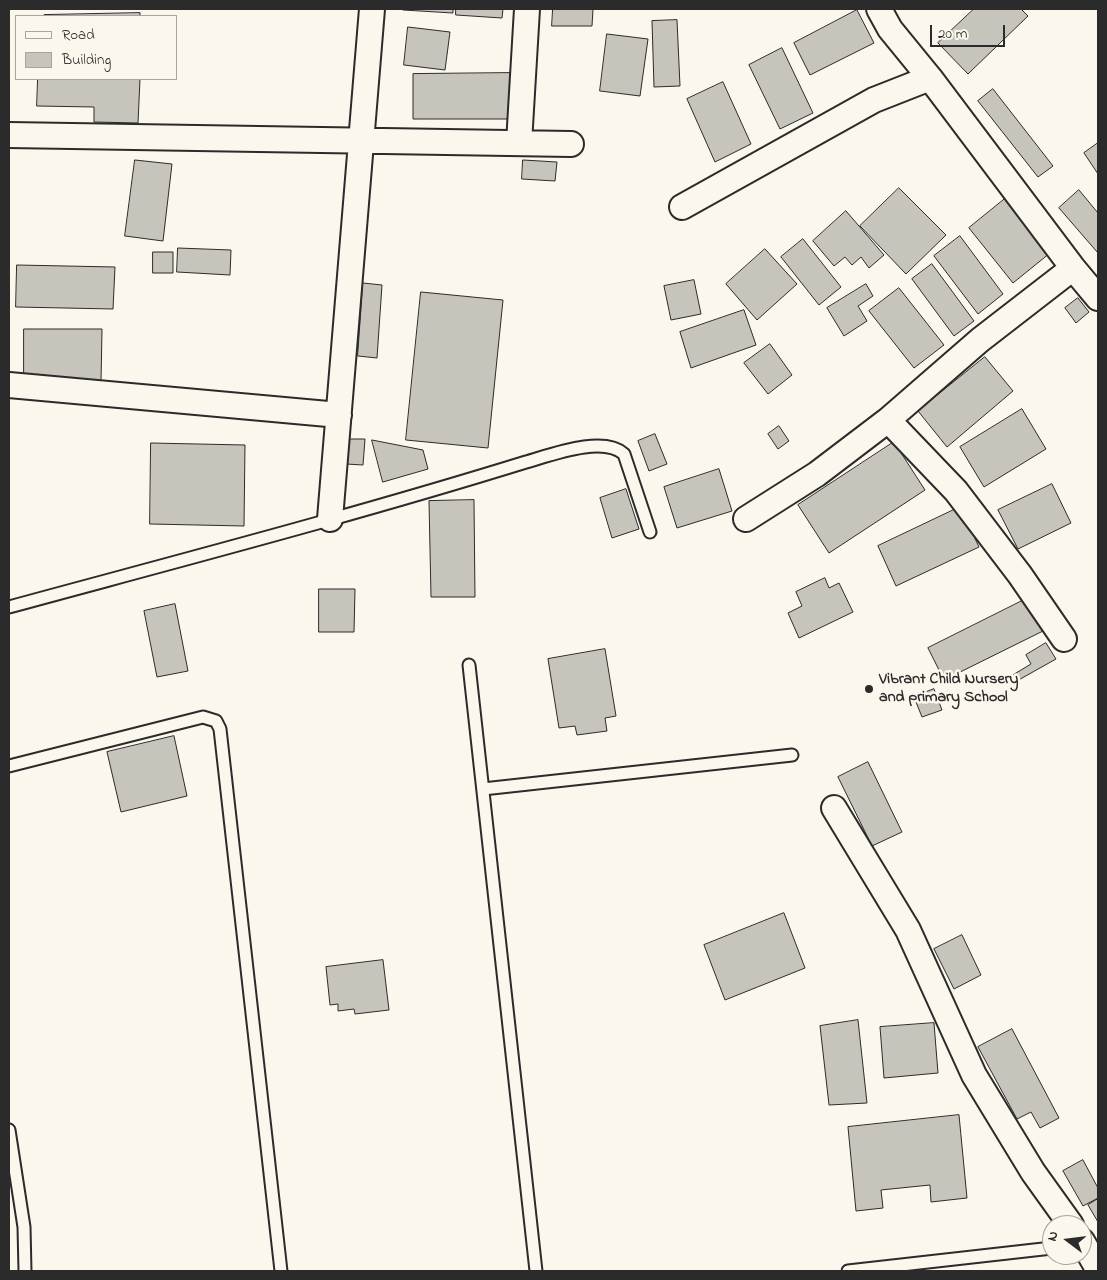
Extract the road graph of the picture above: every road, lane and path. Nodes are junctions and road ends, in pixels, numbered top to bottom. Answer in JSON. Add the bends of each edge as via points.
{"nodes":[{"id":1,"x":372,"y":9,"type":"edge"},
{"id":2,"x":528,"y":9,"type":"edge"},
{"id":3,"x":879,"y":9,"type":"edge"},
{"id":4,"x":930,"y":78,"type":"junction"},
{"id":5,"x":9,"y":134,"type":"edge"},
{"id":6,"x":362,"y":141,"type":"junction"},
{"id":7,"x":519,"y":143,"type":"junction"},
{"id":8,"x":571,"y":144,"type":"dead end"},
{"id":9,"x":682,"y":207,"type":"dead end"},
{"id":10,"x":1073,"y":268,"type":"junction"},
{"id":11,"x":1098,"y":298,"type":"edge"},
{"id":12,"x":9,"y":385,"type":"edge"},
{"id":13,"x":339,"y":415,"type":"junction"},
{"id":14,"x":888,"y":420,"type":"junction"},
{"id":15,"x":330,"y":519,"type":"junction"},
{"id":16,"x":746,"y":520,"type":"dead end"},
{"id":17,"x":650,"y":532,"type":"dead end"},
{"id":18,"x":9,"y":607,"type":"edge"},
{"id":19,"x":1064,"y":639,"type":"dead end"},
{"id":20,"x":469,"y":665,"type":"dead end"},
{"id":21,"x":792,"y":755,"type":"dead end"},
{"id":22,"x":9,"y":766,"type":"edge"},
{"id":23,"x":483,"y":789,"type":"junction"},
{"id":24,"x":834,"y":808,"type":"dead end"},
{"id":25,"x":9,"y":1130,"type":"edge"},
{"id":26,"x":1064,"y":1215,"type":"edge"},
{"id":27,"x":1042,"y":1249,"type":"edge"},
{"id":28,"x":25,"y":1271,"type":"edge"},
{"id":29,"x":281,"y":1271,"type":"edge"},
{"id":30,"x":536,"y":1271,"type":"edge"},
{"id":31,"x":848,"y":1271,"type":"edge"}],
"edges":[{"from":1,"to":6,"type":"street"},
{"from":2,"to":7,"type":"street"},
{"from":3,"to":4,"type":"street","via":[[890,29]]},
{"from":4,"to":9,"type":"street","via":[[874,100]]},
{"from":4,"to":10,"type":"street"},
{"from":5,"to":6,"type":"street"},
{"from":6,"to":7,"type":"street"},
{"from":6,"to":13,"type":"street"},
{"from":7,"to":8,"type":"street"},
{"from":10,"to":11,"type":"street"},
{"from":10,"to":14,"type":"street","via":[[980,340]]},
{"from":12,"to":13,"type":"street"},
{"from":13,"to":15,"type":"street"},
{"from":14,"to":16,"type":"street","via":[[818,474]]},
{"from":14,"to":19,"type":"street","via":[[956,491],[1020,574]]},
{"from":15,"to":17,"type":"lane","via":[[561,452],[608,446],[624,454]]},
{"from":15,"to":18,"type":"lane"},
{"from":20,"to":23,"type":"lane"},
{"from":21,"to":23,"type":"lane"},
{"from":22,"to":29,"type":"lane","via":[[203,717],[216,721],[220,729]]},
{"from":23,"to":30,"type":"lane"},
{"from":24,"to":26,"type":"street","via":[[908,930],[974,1075],[1033,1172]]},
{"from":25,"to":28,"type":"lane","via":[[24,1227]]},
{"from":27,"to":31,"type":"lane"}]}
